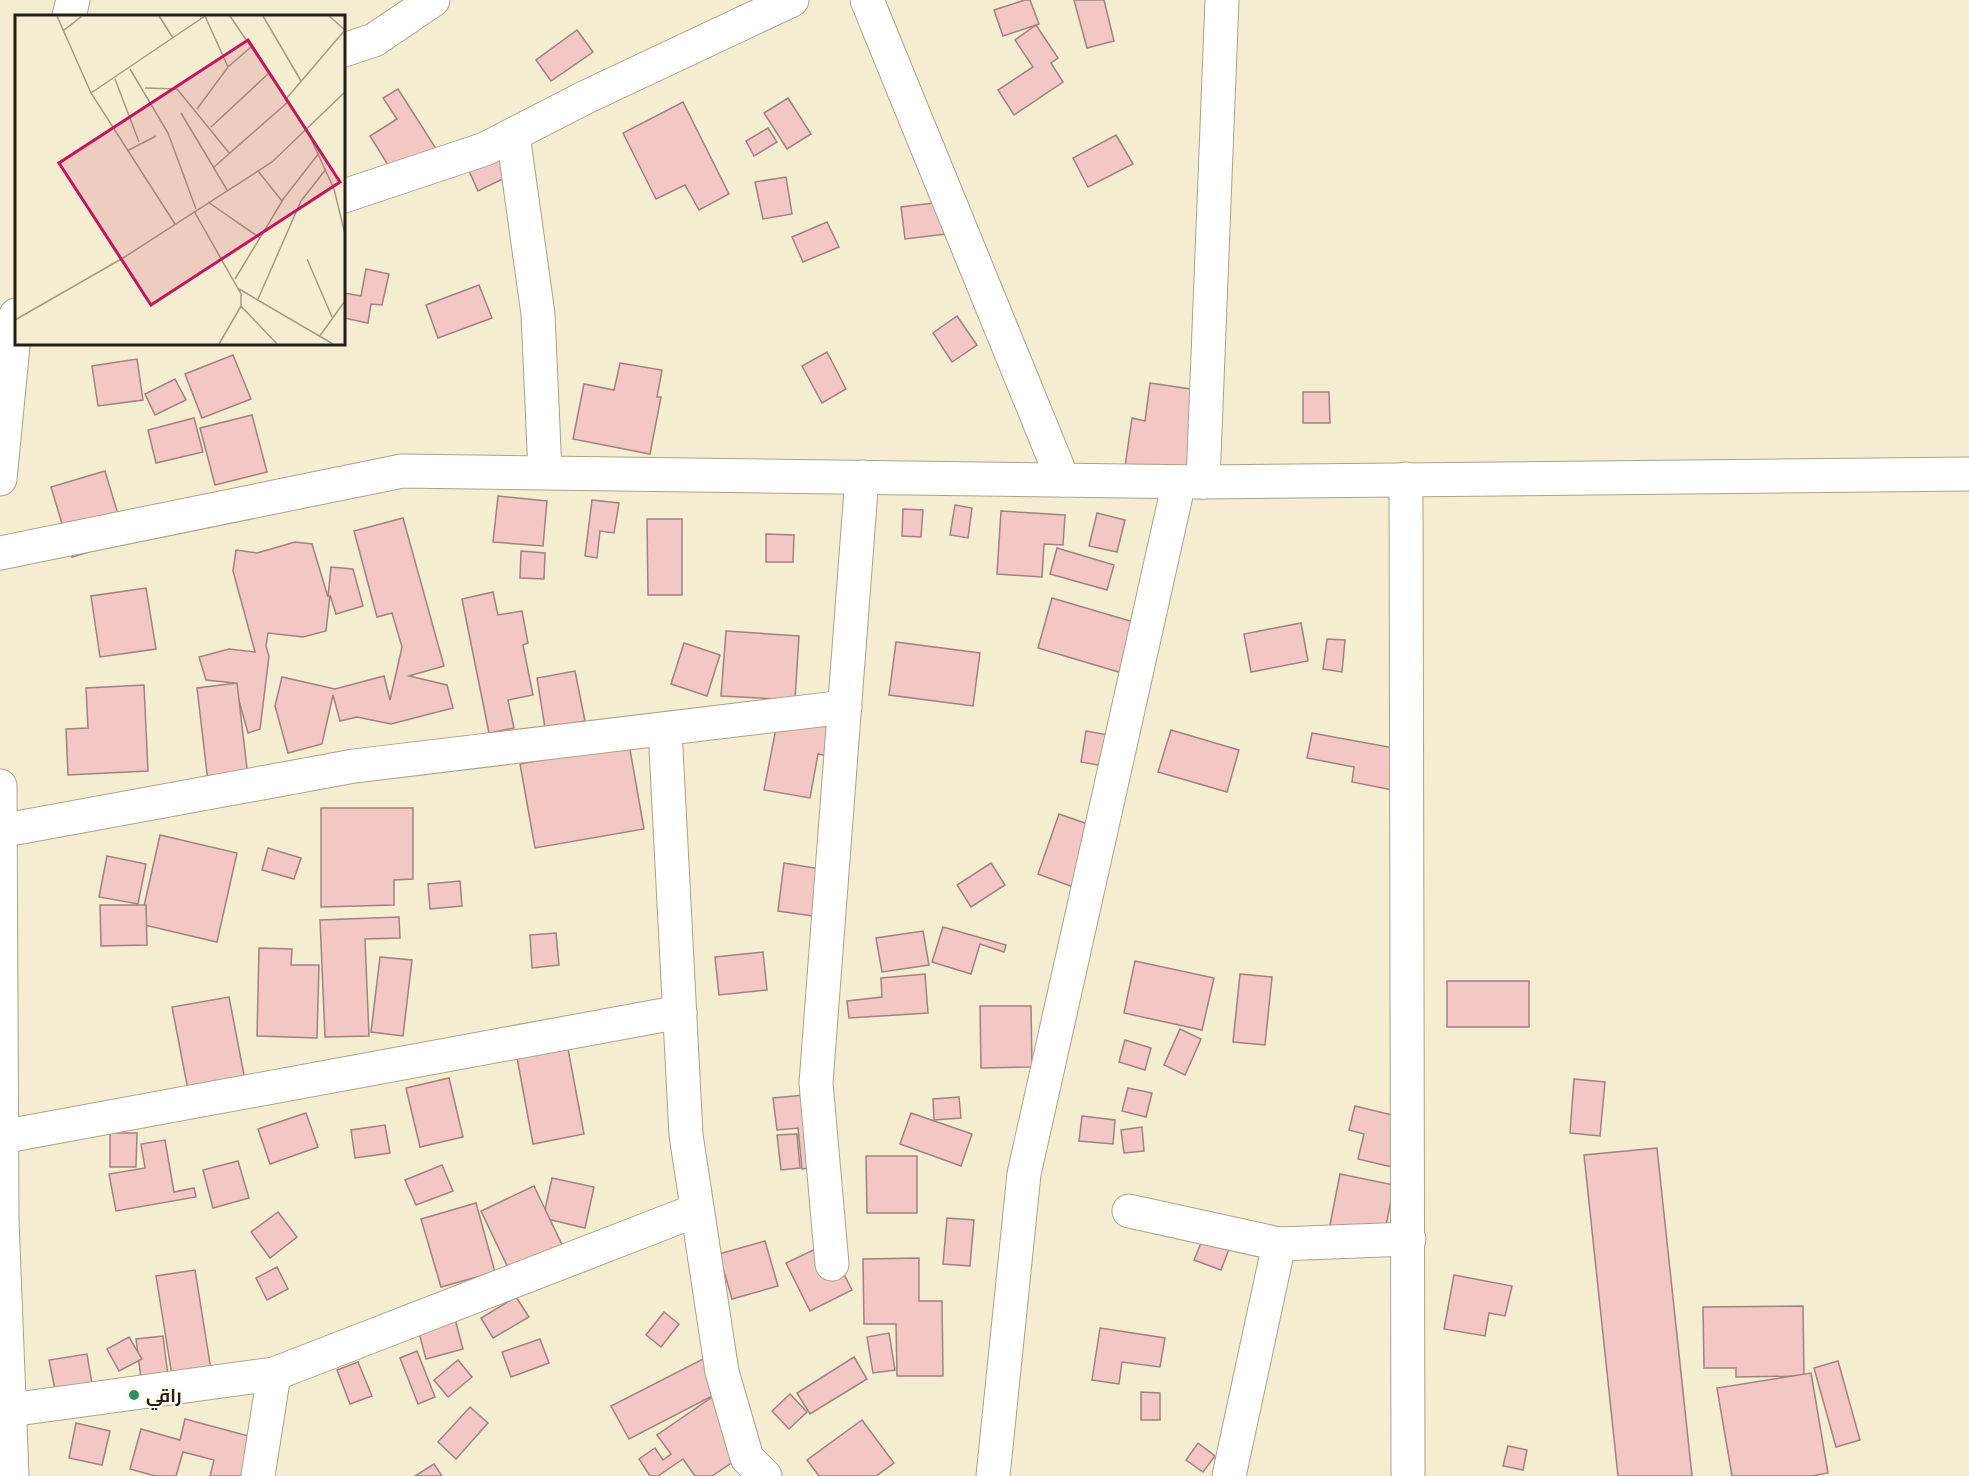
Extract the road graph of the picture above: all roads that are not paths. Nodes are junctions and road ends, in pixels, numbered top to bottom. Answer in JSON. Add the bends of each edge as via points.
{"nodes":[{"id":1,"x":73,"y":0,"type":"edge"},
{"id":2,"x":433,"y":0,"type":"edge"},
{"id":3,"x":792,"y":0,"type":"edge"},
{"id":4,"x":867,"y":0,"type":"edge"},
{"id":5,"x":1222,"y":0,"type":"edge"},
{"id":6,"x":69,"y":15,"type":"edge"},
{"id":7,"x":345,"y":50,"type":"edge"},
{"id":8,"x":513,"y":135,"type":"junction"},
{"id":9,"x":345,"y":196,"type":"edge"},
{"id":10,"x":15,"y":325,"type":"edge"},
{"id":11,"x":544,"y":472,"type":"junction"},
{"id":12,"x":1969,"y":474,"type":"edge"},
{"id":13,"x":862,"y":477,"type":"junction"},
{"id":14,"x":0,"y":479,"type":"edge"},
{"id":15,"x":1406,"y":479,"type":"junction"},
{"id":16,"x":1063,"y":480,"type":"junction"},
{"id":17,"x":1191,"y":482,"type":"junction"},
{"id":18,"x":0,"y":553,"type":"edge"},
{"id":19,"x":845,"y":707,"type":"junction"},
{"id":20,"x":665,"y":729,"type":"junction"},
{"id":21,"x":0,"y":786,"type":"edge"},
{"id":22,"x":0,"y":831,"type":"edge"},
{"id":23,"x":0,"y":867,"type":"edge"},
{"id":24,"x":680,"y":1012,"type":"junction"},
{"id":25,"x":1,"y":1137,"type":"edge"},
{"id":26,"x":698,"y":1210,"type":"junction"},
{"id":27,"x":1129,"y":1211,"type":"dead end"},
{"id":28,"x":1409,"y":1239,"type":"junction"},
{"id":29,"x":1279,"y":1244,"type":"junction"},
{"id":30,"x":832,"y":1264,"type":"dead end"},
{"id":31,"x":274,"y":1374,"type":"junction"},
{"id":32,"x":10,"y":1410,"type":"junction"},
{"id":33,"x":12,"y":1476,"type":"edge"},
{"id":34,"x":258,"y":1476,"type":"edge"},
{"id":35,"x":765,"y":1476,"type":"edge"},
{"id":36,"x":993,"y":1476,"type":"edge"},
{"id":37,"x":1229,"y":1476,"type":"edge"},
{"id":38,"x":1408,"y":1476,"type":"edge"}],
"edges":[{"from":1,"to":6,"type":"street"},
{"from":2,"to":7,"type":"street","via":[[374,40]]},
{"from":3,"to":8,"type":"street"},
{"from":4,"to":16,"type":"street"},
{"from":5,"to":17,"type":"street"},
{"from":8,"to":9,"type":"street","via":[[485,149]]},
{"from":8,"to":11,"type":"street","via":[[538,314]]},
{"from":10,"to":14,"type":"street"},
{"from":11,"to":13,"type":"street"},
{"from":11,"to":18,"type":"street","via":[[402,471]]},
{"from":12,"to":15,"type":"street"},
{"from":13,"to":16,"type":"street"},
{"from":13,"to":19,"type":"street"},
{"from":15,"to":17,"type":"street"},
{"from":15,"to":28,"type":"street"},
{"from":16,"to":17,"type":"street"},
{"from":17,"to":36,"type":"street","via":[[1024,1174]]},
{"from":19,"to":20,"type":"street"},
{"from":19,"to":30,"type":"street","via":[[816,1083]]},
{"from":20,"to":22,"type":"street","via":[[354,766]]},
{"from":20,"to":24,"type":"street"},
{"from":21,"to":22,"type":"street"},
{"from":22,"to":23,"type":"street"},
{"from":23,"to":25,"type":"street"},
{"from":24,"to":25,"type":"street"},
{"from":24,"to":26,"type":"street","via":[[686,1135]]},
{"from":25,"to":32,"type":"street"},
{"from":26,"to":31,"type":"street"},
{"from":26,"to":35,"type":"street","via":[[722,1372],[747,1458]]},
{"from":27,"to":29,"type":"street"},
{"from":28,"to":29,"type":"street"},
{"from":28,"to":38,"type":"street"},
{"from":29,"to":37,"type":"street"},
{"from":31,"to":32,"type":"street"},
{"from":31,"to":34,"type":"street"},
{"from":32,"to":33,"type":"street"}]}
